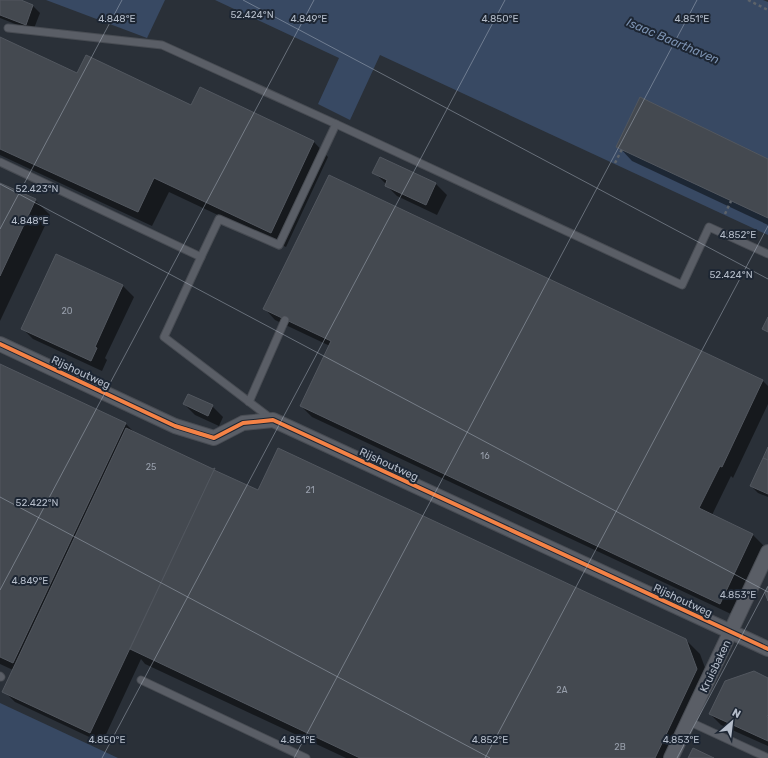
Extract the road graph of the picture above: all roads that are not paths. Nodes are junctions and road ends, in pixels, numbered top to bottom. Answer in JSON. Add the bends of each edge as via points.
{"nodes":[{"id":1,"x":8,"y":28,"type":"dead end"},
{"id":2,"x":336,"y":124,"type":"junction"},
{"id":3,"x":0,"y":162,"type":"edge"},
{"id":4,"x":768,"y":254,"type":"edge"},
{"id":5,"x":201,"y":257,"type":"junction"},
{"id":6,"x":286,"y":320,"type":"dead end"},
{"id":7,"x":0,"y":344,"type":"edge"},
{"id":8,"x":249,"y":402,"type":"junction"},
{"id":9,"x":273,"y":420,"type":"junction"},
{"id":10,"x":768,"y":552,"type":"edge"},
{"id":11,"x":731,"y":632,"type":"junction"},
{"id":12,"x":768,"y":649,"type":"edge"},
{"id":13,"x":141,"y":680,"type":"dead end"},
{"id":14,"x":688,"y":721,"type":"junction"},
{"id":15,"x":306,"y":758,"type":"edge"},
{"id":16,"x":671,"y":758,"type":"edge"},
{"id":17,"x":768,"y":758,"type":"edge"}],
"edges":[{"from":1,"to":2,"type":"lane","via":[[162,45]]},
{"from":2,"to":4,"type":"lane","via":[[682,285],[709,227]]},
{"from":2,"to":5,"type":"lane","via":[[279,245],[219,219]]},
{"from":3,"to":5,"type":"lane"},
{"from":5,"to":8,"type":"lane","via":[[164,336]]},
{"from":6,"to":8,"type":"lane"},
{"from":7,"to":9,"type":"street","name":"Rijshoutweg","via":[[175,426],[214,438],[243,423]]},
{"from":8,"to":9,"type":"lane"},
{"from":9,"to":11,"type":"street","name":"Rijshoutweg"},
{"from":10,"to":11,"type":"street","name":"Kruisbaken"},
{"from":11,"to":12,"type":"street","name":"Rijshoutweg"},
{"from":11,"to":14,"type":"street","name":"Kruisbaken"},
{"from":13,"to":15,"type":"lane"},
{"from":14,"to":16,"type":"street","name":"Kruisbaken"},
{"from":14,"to":17,"type":"lane"}]}
